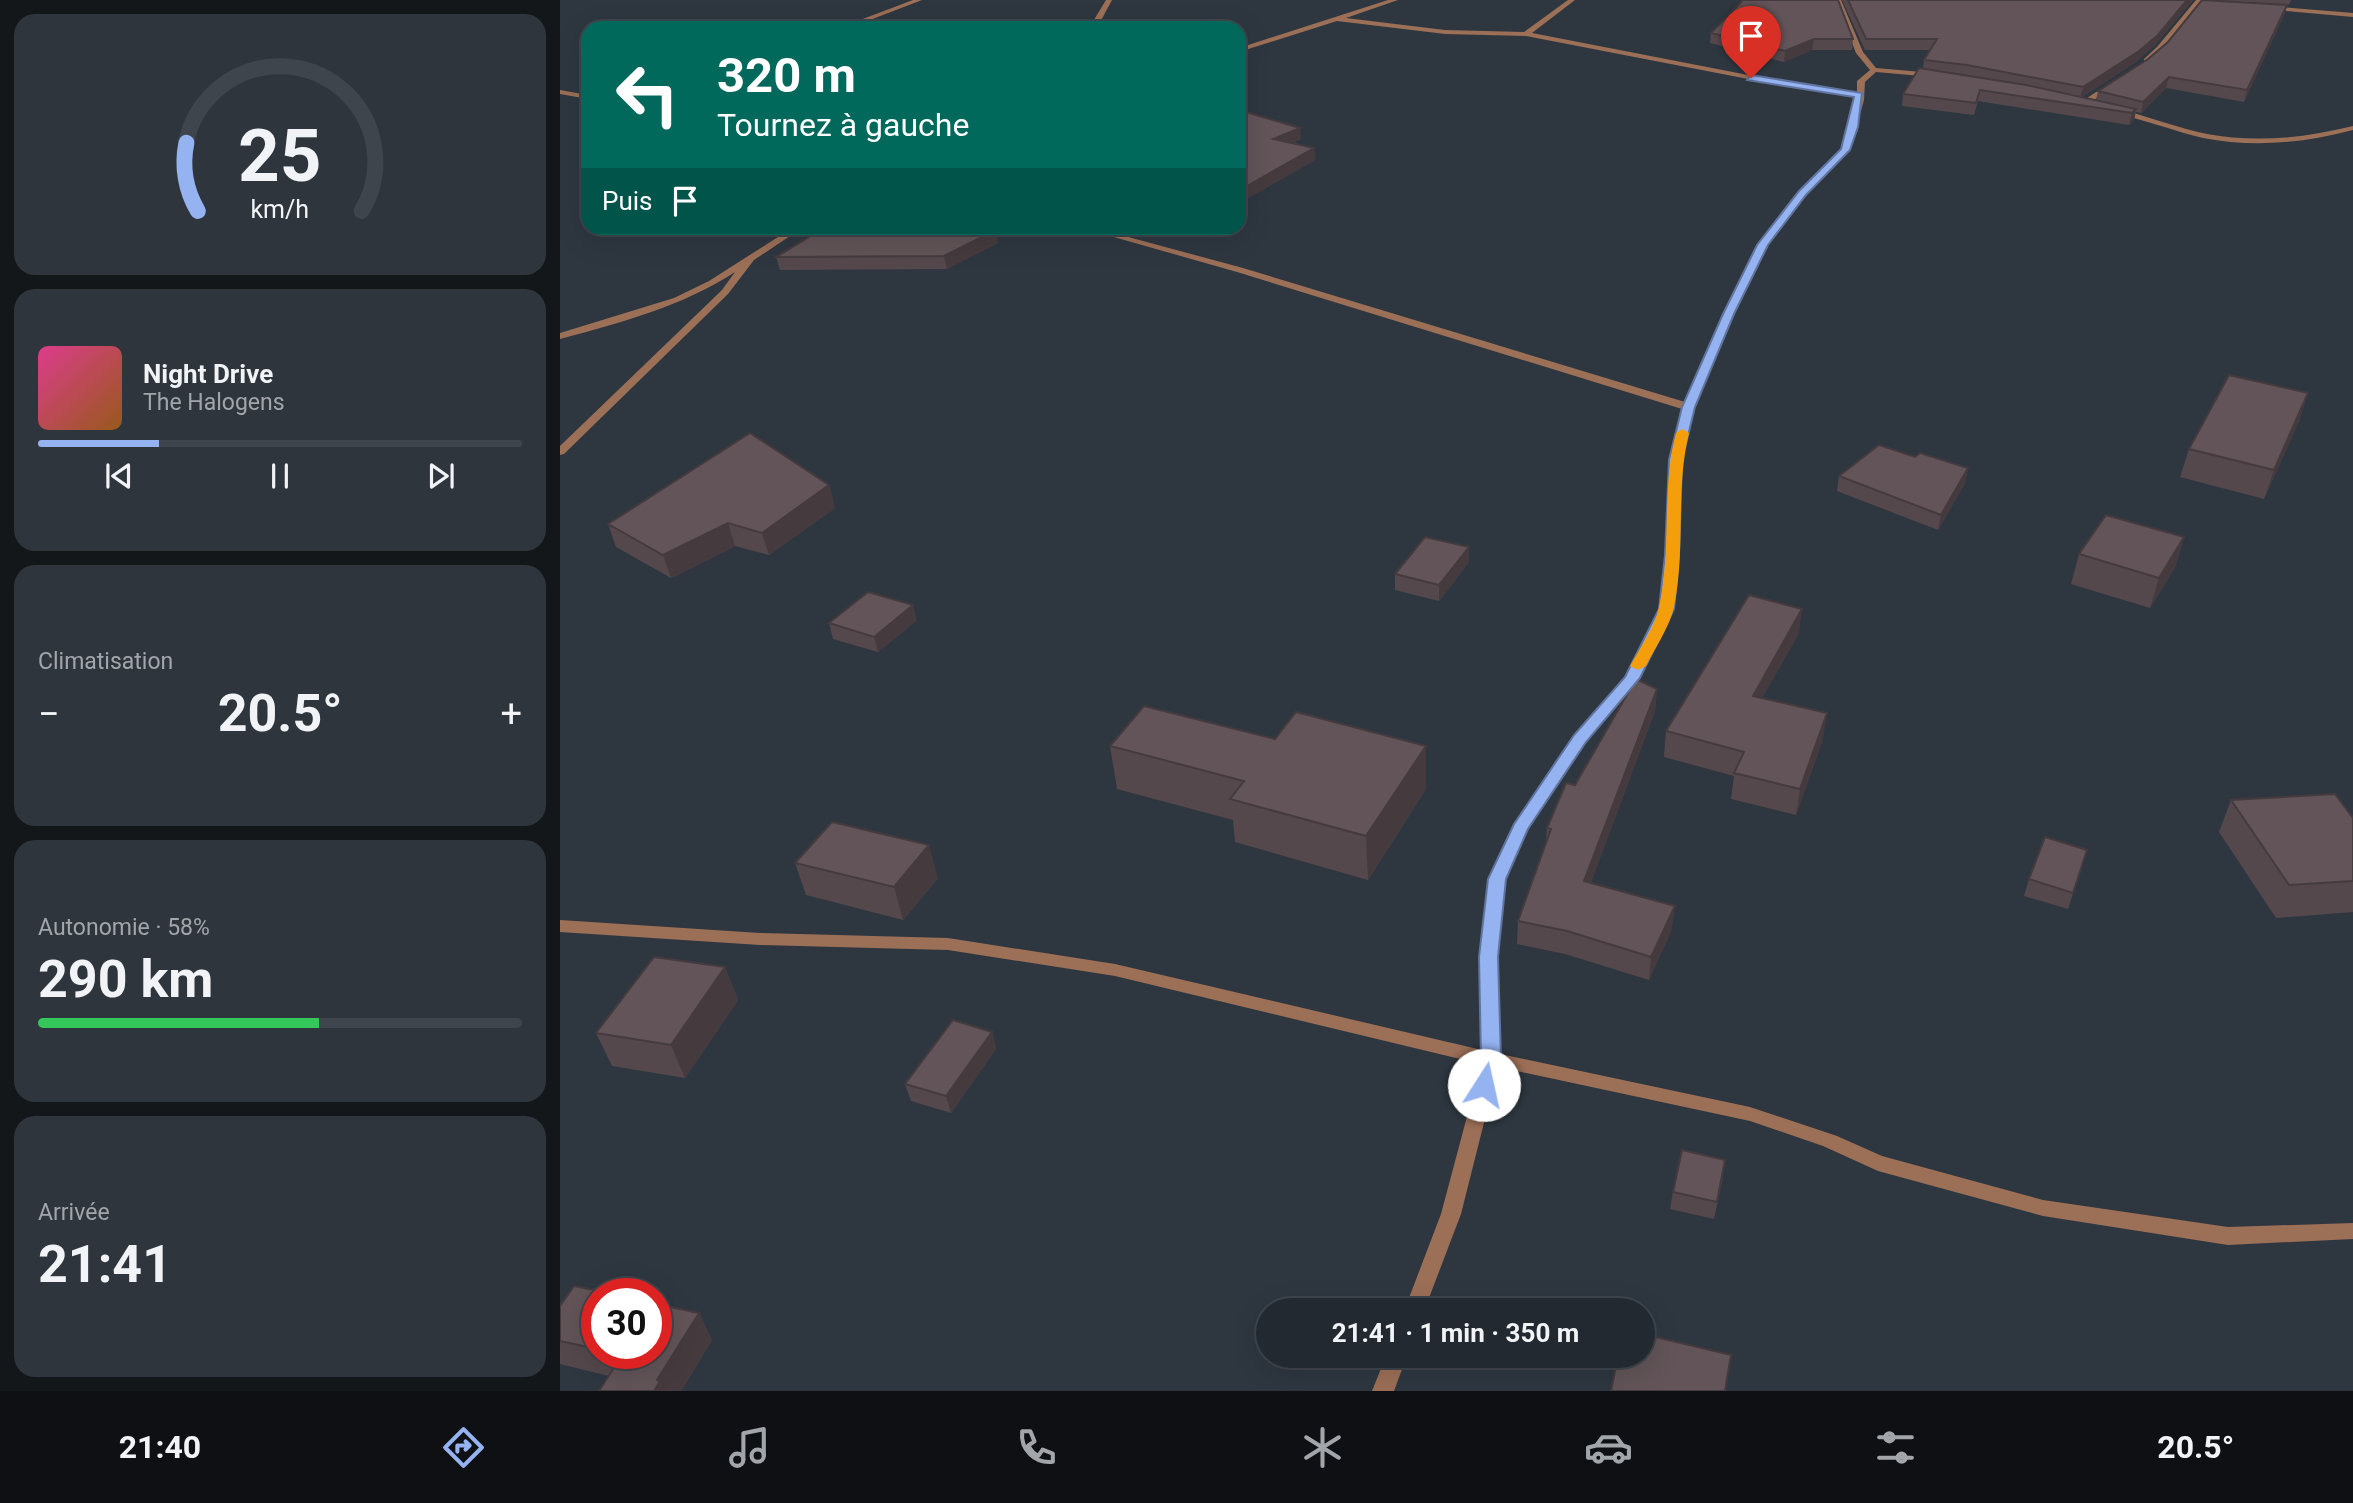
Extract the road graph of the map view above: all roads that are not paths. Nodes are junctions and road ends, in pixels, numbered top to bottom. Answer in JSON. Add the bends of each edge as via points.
{"nodes":[{"id":1,"x":919,"y":0,"type":"edge"},
{"id":2,"x":1109,"y":0,"type":"edge"},
{"id":3,"x":1395,"y":0,"type":"edge"},
{"id":4,"x":1572,"y":0,"type":"edge"},
{"id":5,"x":1838,"y":0,"type":"edge"},
{"id":6,"x":2198,"y":2,"type":"edge"},
{"id":7,"x":2209,"y":5,"type":"edge"},
{"id":8,"x":2261,"y":7,"type":"edge"},
{"id":9,"x":2353,"y":15,"type":"edge"},
{"id":10,"x":1338,"y":19,"type":"junction"},
{"id":11,"x":863,"y":21,"type":"edge"},
{"id":12,"x":1097,"y":21,"type":"edge"},
{"id":13,"x":1526,"y":33,"type":"junction"},
{"id":14,"x":1246,"y":48,"type":"edge"},
{"id":15,"x":2141,"y":66,"type":"edge"},
{"id":16,"x":1874,"y":70,"type":"junction"},
{"id":17,"x":1946,"y":78,"type":"edge"},
{"id":18,"x":2123,"y":78,"type":"edge"},
{"id":19,"x":560,"y":92,"type":"edge"},
{"id":20,"x":1859,"y":95,"type":"junction"},
{"id":21,"x":581,"y":96,"type":"edge"},
{"id":22,"x":2070,"y":101,"type":"edge"},
{"id":23,"x":2082,"y":104,"type":"junction"},
{"id":24,"x":2095,"y":106,"type":"edge"},
{"id":25,"x":2107,"y":109,"type":"edge"},
{"id":26,"x":2353,"y":128,"type":"edge"},
{"id":27,"x":786,"y":235,"type":"edge"},
{"id":28,"x":1113,"y":235,"type":"edge"},
{"id":29,"x":750,"y":259,"type":"junction"},
{"id":30,"x":560,"y":336,"type":"edge"},
{"id":31,"x":1688,"y":407,"type":"junction"},
{"id":32,"x":560,"y":452,"type":"edge"},
{"id":33,"x":560,"y":926,"type":"edge"},
{"id":34,"x":1491,"y":1059,"type":"junction"},
{"id":35,"x":2353,"y":1231,"type":"edge"},
{"id":36,"x":1419,"y":1298,"type":"edge"},
{"id":37,"x":1392,"y":1368,"type":"edge"},
{"id":38,"x":1383,"y":1391,"type":"edge"}],
"edges":[{"from":1,"to":11,"type":"street"},
{"from":2,"to":12,"type":"street"},
{"from":3,"to":10,"type":"street"},
{"from":4,"to":13,"type":"street"},
{"from":5,"to":16,"type":"street","via":[[1860,53]]},
{"from":6,"to":7,"type":"street"},
{"from":6,"to":15,"type":"street"},
{"from":8,"to":9,"type":"street"},
{"from":10,"to":13,"type":"street","via":[[1445,32]]},
{"from":10,"to":14,"type":"street"},
{"from":13,"to":20,"type":"street"},
{"from":16,"to":17,"type":"street"},
{"from":16,"to":20,"type":"street","via":[[1861,81]]},
{"from":18,"to":23,"type":"street"},
{"from":19,"to":21,"type":"street"},
{"from":20,"to":31,"type":"street","via":[[1846,150],[1802,193],[1763,245]]},
{"from":22,"to":23,"type":"street"},
{"from":23,"to":24,"type":"street"},
{"from":25,"to":26,"type":"street","via":[[2236,140],[2272,142]]},
{"from":27,"to":29,"type":"street"},
{"from":28,"to":31,"type":"street"},
{"from":29,"to":30,"type":"street","via":[[677,300]]},
{"from":29,"to":32,"type":"street","via":[[725,292]]},
{"from":31,"to":34,"type":"street","via":[[1675,460],[1667,609],[1632,678],[1580,738],[1520,828],[1497,879],[1489,957]]},
{"from":33,"to":34,"type":"street","via":[[760,939],[948,944],[1115,970]]},
{"from":34,"to":35,"type":"street","via":[[1750,1114],[1878,1163],[2043,1208],[2228,1236]]},
{"from":34,"to":36,"type":"street","via":[[1451,1214]]},
{"from":37,"to":38,"type":"street"}]}
